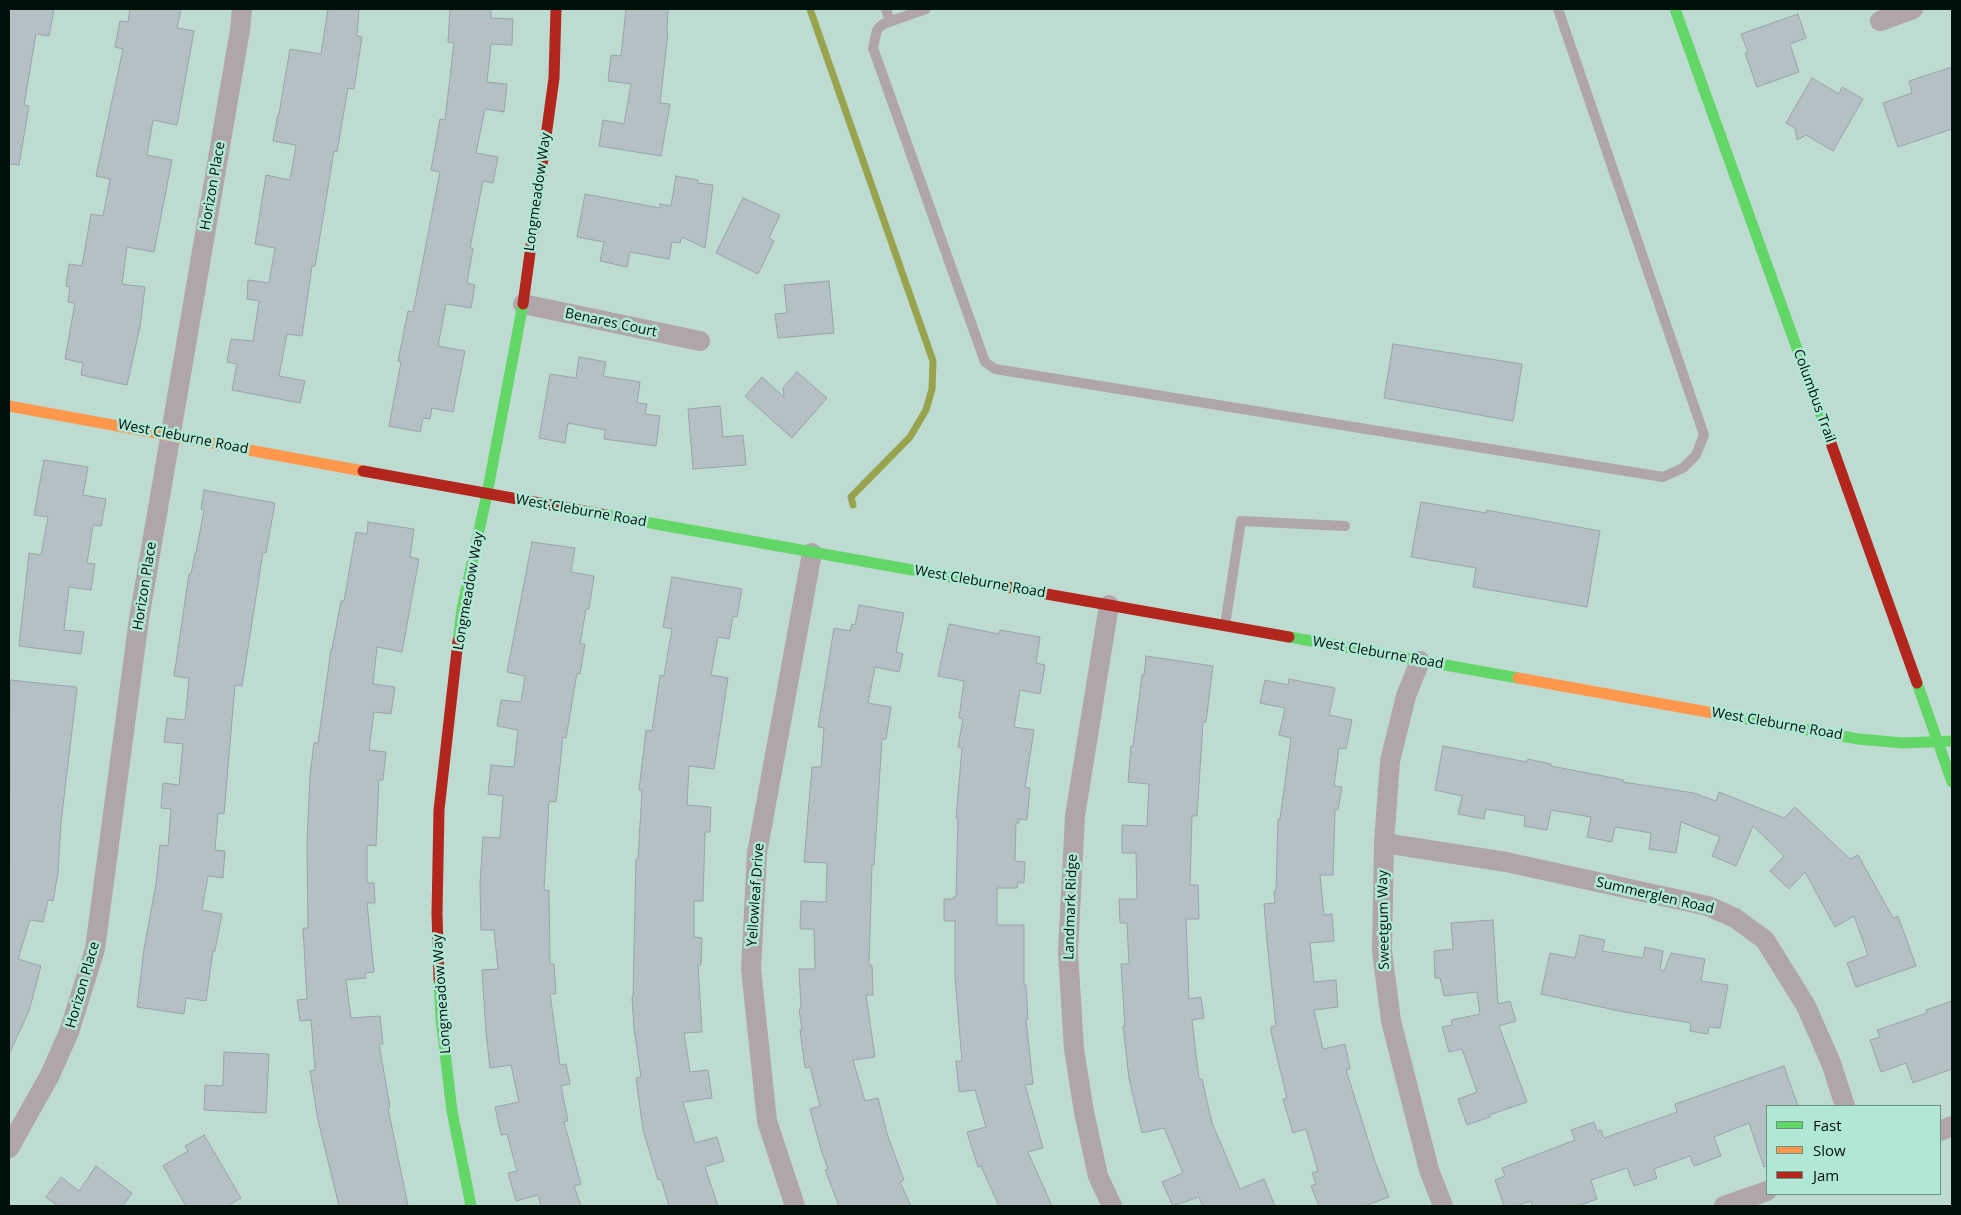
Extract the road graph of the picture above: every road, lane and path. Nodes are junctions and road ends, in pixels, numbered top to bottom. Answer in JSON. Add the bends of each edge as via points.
{"nodes":[{"id":1,"x":242,"y":9,"type":"edge"},
{"id":2,"x":556,"y":9,"type":"edge"},
{"id":3,"x":886,"y":9,"type":"edge"},
{"id":4,"x":926,"y":9,"type":"edge"},
{"id":5,"x":1558,"y":9,"type":"edge"},
{"id":6,"x":1675,"y":9,"type":"edge"},
{"id":7,"x":1913,"y":9,"type":"edge"},
{"id":8,"x":1880,"y":21,"type":"dead end"},
{"id":9,"x":890,"y":22,"type":"junction"},
{"id":10,"x":523,"y":304,"type":"junction"},
{"id":11,"x":700,"y":342,"type":"dead end"},
{"id":12,"x":9,"y":406,"type":"edge"},
{"id":13,"x":171,"y":435,"type":"junction"},
{"id":14,"x":487,"y":494,"type":"junction"},
{"id":15,"x":1345,"y":526,"type":"dead end"},
{"id":16,"x":812,"y":553,"type":"junction"},
{"id":17,"x":1109,"y":605,"type":"junction"},
{"id":18,"x":1225,"y":626,"type":"junction"},
{"id":19,"x":1420,"y":661,"type":"junction"},
{"id":20,"x":1938,"y":741,"type":"junction"},
{"id":21,"x":1952,"y":741,"type":"edge"},
{"id":22,"x":1952,"y":782,"type":"edge"},
{"id":23,"x":1384,"y":843,"type":"junction"},
{"id":24,"x":1845,"y":1105,"type":"edge"},
{"id":25,"x":9,"y":1148,"type":"edge"},
{"id":26,"x":1766,"y":1191,"type":"edge"},
{"id":27,"x":471,"y":1206,"type":"edge"},
{"id":28,"x":795,"y":1206,"type":"edge"},
{"id":29,"x":1112,"y":1206,"type":"edge"},
{"id":30,"x":1443,"y":1206,"type":"edge"},
{"id":31,"x":1724,"y":1206,"type":"edge"}],
"edges":[{"from":1,"to":13,"type":"street","name":"Horizon Place"},
{"from":2,"to":10,"type":"street","name":"Longmeadow Way","via":[[554,78]]},
{"from":3,"to":9,"type":"lane"},
{"from":4,"to":9,"type":"lane"},
{"from":5,"to":9,"type":"lane","via":[[1704,435],[1696,455],[1683,468],[1663,477],[995,369],[985,362],[874,48],[876,30]]},
{"from":6,"to":20,"type":"street","name":"Columbus Trail"},
{"from":7,"to":8,"type":"street"},
{"from":10,"to":11,"type":"street","name":"Benares Court"},
{"from":10,"to":14,"type":"street","name":"Longmeadow Way"},
{"from":12,"to":13,"type":"street","name":"West Cleburne Road"},
{"from":13,"to":14,"type":"street","name":"West Cleburne Road"},
{"from":13,"to":25,"type":"street","name":"Horizon Place","via":[[139,619],[95,949],[69,1032],[50,1075]]},
{"from":14,"to":16,"type":"street","name":"West Cleburne Road"},
{"from":14,"to":27,"type":"street","name":"Longmeadow Way","via":[[462,609],[439,810],[437,914],[441,1019],[452,1110]]},
{"from":15,"to":18,"type":"lane","via":[[1241,521]]},
{"from":16,"to":17,"type":"street","name":"West Cleburne Road"},
{"from":16,"to":28,"type":"street","name":"Yellowleaf Drive","via":[[757,853],[751,969],[767,1121]]},
{"from":17,"to":18,"type":"street","name":"West Cleburne Road"},
{"from":17,"to":29,"type":"street","name":"Landmark Ridge","via":[[1075,816],[1068,952],[1074,1049],[1084,1112],[1098,1176]]},
{"from":18,"to":19,"type":"street","name":"West Cleburne Road"},
{"from":19,"to":20,"type":"street","name":"West Cleburne Road","via":[[1858,739],[1903,743]]},
{"from":19,"to":23,"type":"street","name":"Sweetgum Way","via":[[1406,696],[1390,761]]},
{"from":20,"to":21,"type":"street","name":"West Cleburne Road"},
{"from":20,"to":22,"type":"street","name":"Columbus Trail"},
{"from":23,"to":24,"type":"street","name":"Summerglen Road","via":[[1506,862],[1708,906],[1735,918],[1765,940],[1806,1006],[1831,1063]]},
{"from":23,"to":30,"type":"street","name":"Sweetgum Way","via":[[1382,951],[1391,1021],[1429,1170]]},
{"from":26,"to":31,"type":"street"}]}
